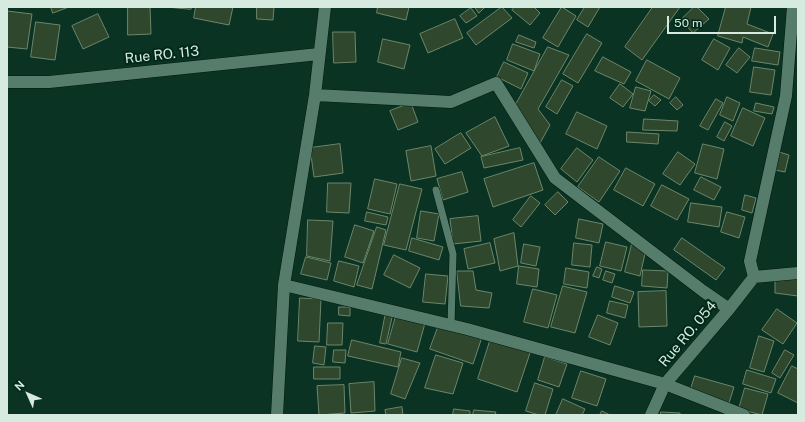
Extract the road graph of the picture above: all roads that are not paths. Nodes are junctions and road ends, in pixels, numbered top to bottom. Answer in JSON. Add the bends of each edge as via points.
{"nodes":[{"id":1,"x":326,"y":7,"type":"edge"},
{"id":2,"x":793,"y":7,"type":"edge"},
{"id":3,"x":319,"y":54,"type":"junction"},
{"id":4,"x":7,"y":82,"type":"edge"},
{"id":5,"x":314,"y":95,"type":"junction"},
{"id":6,"x":436,"y":190,"type":"dead end"},
{"id":7,"x":798,"y":273,"type":"edge"},
{"id":8,"x":754,"y":277,"type":"junction"},
{"id":9,"x":284,"y":285,"type":"junction"},
{"id":10,"x":729,"y":309,"type":"junction"},
{"id":11,"x":451,"y":325,"type":"junction"},
{"id":12,"x":665,"y":384,"type":"junction"},
{"id":13,"x":277,"y":415,"type":"edge"},
{"id":14,"x":651,"y":415,"type":"edge"},
{"id":15,"x":744,"y":415,"type":"edge"}],
"edges":[{"from":1,"to":3,"type":"street"},
{"from":2,"to":8,"type":"street","via":[[786,96],[750,261]]},
{"from":3,"to":4,"type":"street","name":"Rue RO. 113","via":[[49,82]]},
{"from":3,"to":5,"type":"street"},
{"from":5,"to":9,"type":"street"},
{"from":5,"to":10,"type":"street","via":[[451,102],[496,84],[555,178]]},
{"from":6,"to":11,"type":"lane","via":[[453,254]]},
{"from":7,"to":8,"type":"street"},
{"from":8,"to":10,"type":"street","name":"Rue RO. 054"},
{"from":9,"to":11,"type":"street"},
{"from":9,"to":13,"type":"street"},
{"from":10,"to":12,"type":"street","name":"Rue RO. 054"},
{"from":11,"to":12,"type":"street"},
{"from":12,"to":14,"type":"street","name":"Rue RO. 054"},
{"from":12,"to":15,"type":"street"}]}
